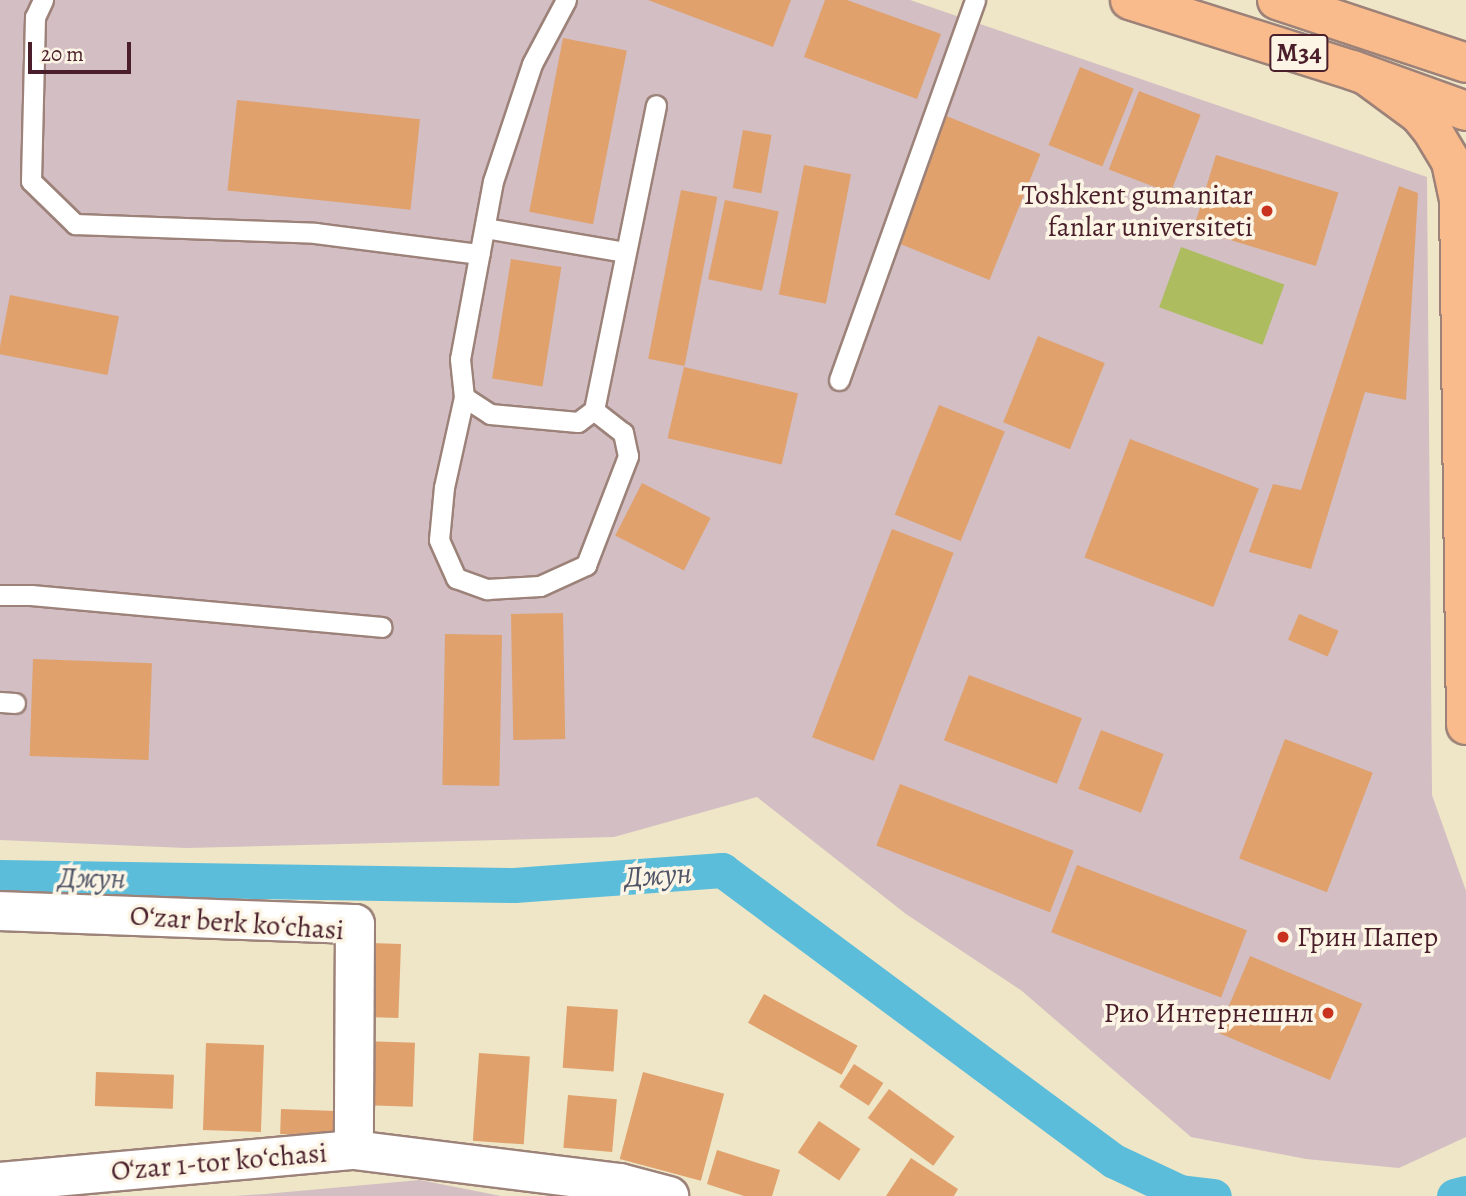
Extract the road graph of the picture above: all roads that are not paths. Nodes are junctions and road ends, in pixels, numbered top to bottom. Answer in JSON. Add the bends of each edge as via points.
{"nodes":[{"id":1,"x":43,"y":0,"type":"edge"},
{"id":2,"x":566,"y":0,"type":"edge"},
{"id":3,"x":975,"y":0,"type":"edge"},
{"id":4,"x":1130,"y":0,"type":"edge"},
{"id":5,"x":1277,"y":0,"type":"edge"},
{"id":6,"x":1466,"y":63,"type":"edge"},
{"id":7,"x":1367,"y":76,"type":"junction"},
{"id":8,"x":656,"y":105,"type":"dead end"},
{"id":9,"x":1466,"y":111,"type":"edge"},
{"id":10,"x":485,"y":228,"type":"junction"},
{"id":11,"x":625,"y":251,"type":"junction"},
{"id":12,"x":480,"y":254,"type":"junction"},
{"id":13,"x":839,"y":380,"type":"dead end"},
{"id":14,"x":464,"y":397,"type":"junction"},
{"id":15,"x":594,"y":410,"type":"junction"},
{"id":16,"x":0,"y":595,"type":"edge"},
{"id":17,"x":382,"y":627,"type":"dead end"},
{"id":18,"x":1466,"y":725,"type":"edge"},
{"id":19,"x":0,"y":911,"type":"edge"},
{"id":20,"x":354,"y":1150,"type":"junction"},
{"id":21,"x":0,"y":1182,"type":"edge"},
{"id":22,"x":669,"y":1196,"type":"edge"}],
"edges":[{"from":1,"to":12,"type":"lane","via":[[36,16],[31,181],[75,224],[315,233]]},
{"from":2,"to":10,"type":"lane","via":[[531,64],[493,180]]},
{"from":3,"to":13,"type":"lane"},
{"from":4,"to":7,"type":"main road","number":"M34"},
{"from":5,"to":6,"type":"main road","number":"M34"},
{"from":7,"to":9,"type":"main road","number":"M34"},
{"from":7,"to":18,"type":"main road","via":[[1410,107],[1432,130],[1451,162],[1459,201]]},
{"from":8,"to":11,"type":"lane"},
{"from":10,"to":11,"type":"lane"},
{"from":10,"to":12,"type":"lane"},
{"from":11,"to":15,"type":"lane"},
{"from":12,"to":14,"type":"lane","via":[[460,359]]},
{"from":14,"to":15,"type":"lane","via":[[490,414],[578,422]]},
{"from":14,"to":15,"type":"lane","via":[[444,487],[439,540],[456,578],[487,589],[540,586],[586,565],[628,456],[623,433]]},
{"from":16,"to":17,"type":"lane"},
{"from":19,"to":20,"type":"street","name":"Oʻzar berk koʻchasi","via":[[355,924]]},
{"from":20,"to":21,"type":"street","name":"O‘zar 1-tor koʻchasi"},
{"from":20,"to":22,"type":"street","via":[[620,1183]]}]}
